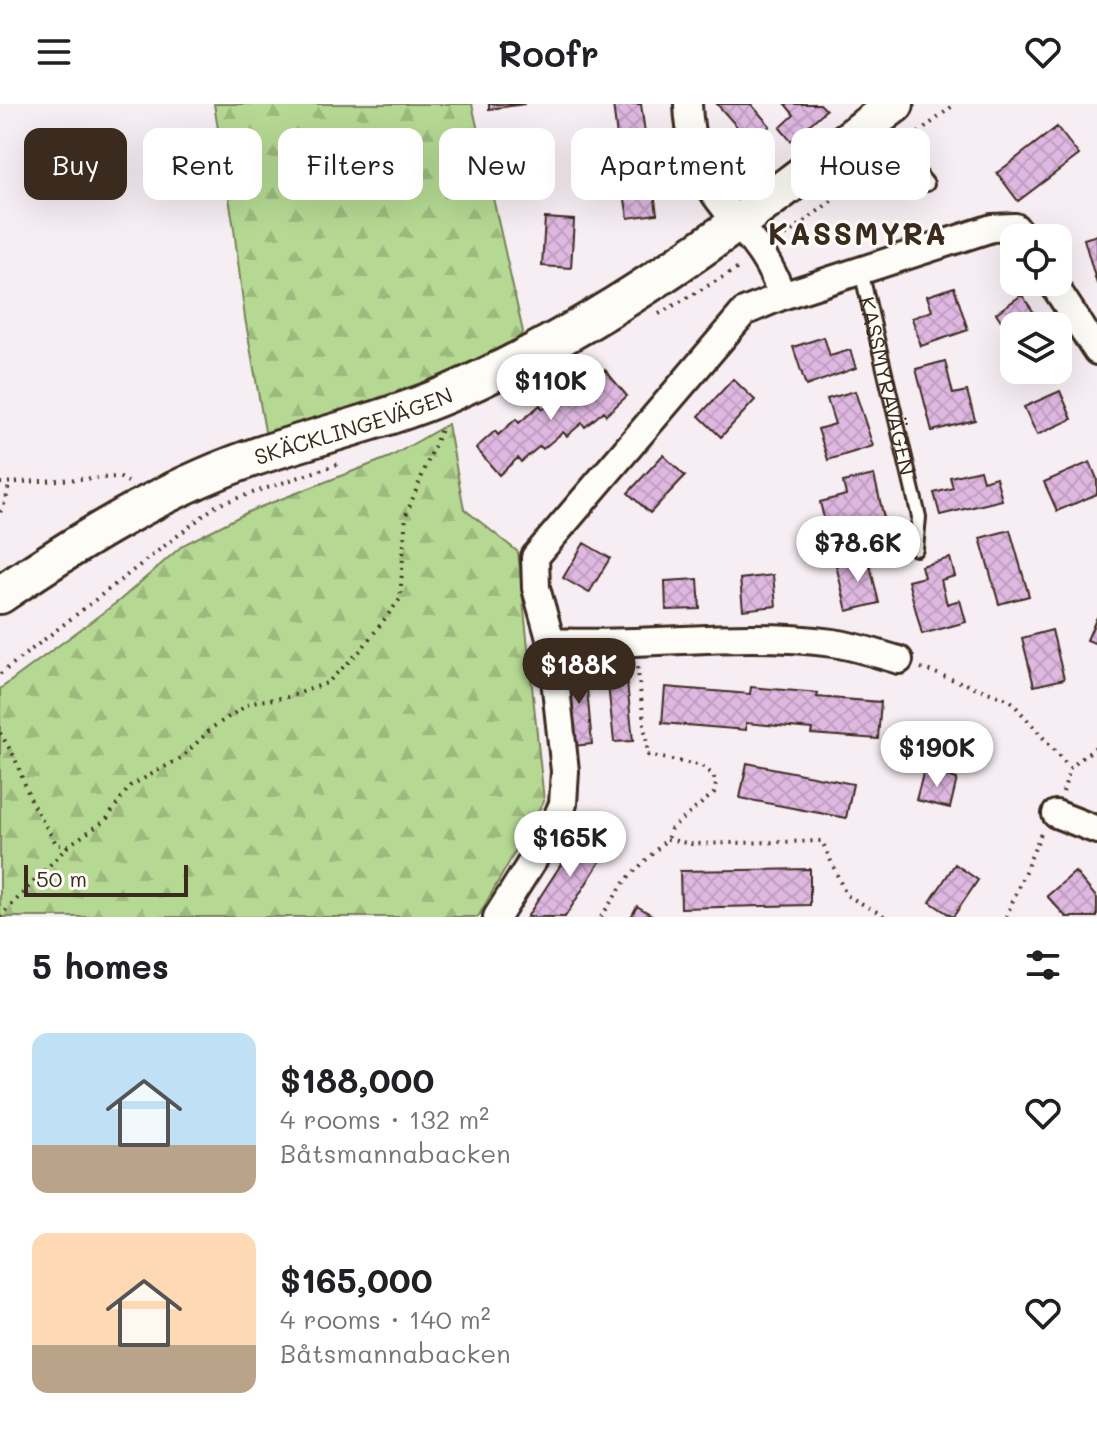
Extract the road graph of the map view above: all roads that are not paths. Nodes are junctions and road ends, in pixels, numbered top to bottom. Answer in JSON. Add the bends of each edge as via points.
{"nodes":[{"id":1,"x":688,"y":104,"type":"edge"},
{"id":2,"x":885,"y":112,"type":"edge"},
{"id":3,"x":739,"y":222,"type":"junction"},
{"id":4,"x":1000,"y":228,"type":"edge"},
{"id":5,"x":861,"y":271,"type":"junction"},
{"id":6,"x":782,"y":296,"type":"junction"},
{"id":7,"x":1061,"y":296,"type":"edge"},
{"id":8,"x":1097,"y":351,"type":"edge"},
{"id":9,"x":916,"y":549,"type":"dead end"},
{"id":10,"x":0,"y":595,"type":"edge"},
{"id":11,"x":551,"y":642,"type":"junction"},
{"id":12,"x":899,"y":660,"type":"road end"},
{"id":13,"x":1056,"y":814,"type":"dead end"},
{"id":14,"x":1097,"y":830,"type":"edge"},
{"id":15,"x":497,"y":917,"type":"edge"}],
"edges":[{"from":1,"to":3,"type":"street","via":[[698,161],[713,192]]},
{"from":2,"to":3,"type":"street","name":"SKÄCKLINGEVÄGEN"},
{"from":3,"to":6,"type":"street","via":[[763,252]]},
{"from":3,"to":10,"type":"street","name":"SKÄCKLINGEVÄGEN","via":[[550,345],[448,394],[247,460],[151,501]]},
{"from":4,"to":5,"type":"street","name":"KASSMYRAVÄGEN"},
{"from":5,"to":6,"type":"street","name":"KASSMYRAVÄGEN"},
{"from":5,"to":9,"type":"lane","name":"KASSMYRAVÄGEN","via":[[919,517]]},
{"from":6,"to":11,"type":"street","name":"KASSMYRAVÄGEN","via":[[744,312],[535,557],[536,588]]},
{"from":7,"to":8,"type":"street"},
{"from":11,"to":12,"type":"street","via":[[737,637],[834,643]]},
{"from":11,"to":15,"type":"street","via":[[565,771],[563,804]]},
{"from":13,"to":14,"type":"street"}]}
